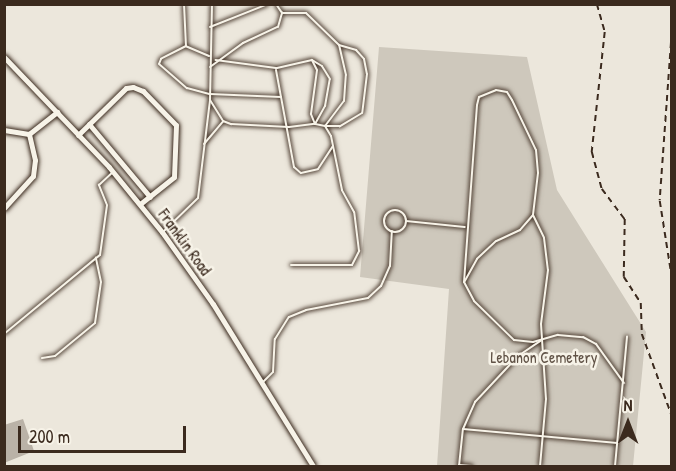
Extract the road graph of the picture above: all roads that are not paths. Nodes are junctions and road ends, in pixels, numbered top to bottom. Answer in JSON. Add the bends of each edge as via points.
{"nodes":[{"id":1,"x":184,"y":4,"type":"edge"},
{"id":2,"x":212,"y":4,"type":"edge"},
{"id":3,"x":268,"y":4,"type":"edge"},
{"id":4,"x":276,"y":4,"type":"edge"},
{"id":5,"x":282,"y":13,"type":"junction"},
{"id":6,"x":210,"y":27,"type":"junction"},
{"id":7,"x":339,"y":45,"type":"junction"},
{"id":8,"x":186,"y":46,"type":"junction"},
{"id":9,"x":210,"y":56,"type":"junction"},
{"id":10,"x":4,"y":57,"type":"edge"},
{"id":11,"x":216,"y":60,"type":"junction"},
{"id":12,"x":312,"y":60,"type":"junction"},
{"id":13,"x":210,"y":67,"type":"junction"},
{"id":14,"x":276,"y":70,"type":"dead end"},
{"id":15,"x":210,"y":94,"type":"junction"},
{"id":16,"x":281,"y":97,"type":"junction"},
{"id":17,"x":210,"y":100,"type":"junction"},
{"id":18,"x":57,"y":112,"type":"junction"},
{"id":19,"x":223,"y":121,"type":"junction"},
{"id":20,"x":89,"y":124,"type":"junction"},
{"id":21,"x":315,"y":124,"type":"junction"},
{"id":22,"x":325,"y":126,"type":"junction"},
{"id":23,"x":289,"y":127,"type":"junction"},
{"id":24,"x":4,"y":130,"type":"edge"},
{"id":25,"x":29,"y":134,"type":"junction"},
{"id":26,"x":78,"y":135,"type":"junction"},
{"id":27,"x":203,"y":144,"type":"junction"},
{"id":28,"x":334,"y":146,"type":"junction"},
{"id":29,"x":113,"y":172,"type":"junction"},
{"id":30,"x":150,"y":197,"type":"junction"},
{"id":31,"x":140,"y":204,"type":"junction"},
{"id":32,"x":4,"y":208,"type":"edge"},
{"id":33,"x":533,"y":215,"type":"junction"},
{"id":34,"x":406,"y":221,"type":"junction"},
{"id":35,"x":465,"y":227,"type":"junction"},
{"id":36,"x":392,"y":231,"type":"junction"},
{"id":37,"x":162,"y":232,"type":"junction"},
{"id":38,"x":96,"y":258,"type":"junction"},
{"id":39,"x":291,"y":265,"type":"dead end"},
{"id":40,"x":464,"y":282,"type":"junction"},
{"id":41,"x":4,"y":334,"type":"edge"},
{"id":42,"x":627,"y":337,"type":"dead end"},
{"id":43,"x":542,"y":339,"type":"junction"},
{"id":44,"x":42,"y":358,"type":"dead end"},
{"id":45,"x":263,"y":382,"type":"junction"},
{"id":46,"x":624,"y":383,"type":"junction"},
{"id":47,"x":463,"y":429,"type":"junction"},
{"id":48,"x":543,"y":436,"type":"junction"},
{"id":49,"x":617,"y":443,"type":"junction"},
{"id":50,"x":308,"y":458,"type":"junction"},
{"id":51,"x":306,"y":466,"type":"edge"},
{"id":52,"x":313,"y":466,"type":"edge"},
{"id":53,"x":459,"y":466,"type":"edge"},
{"id":54,"x":472,"y":466,"type":"edge"},
{"id":55,"x":540,"y":466,"type":"edge"},
{"id":56,"x":615,"y":466,"type":"edge"}],
"edges":[{"from":1,"to":8,"type":"lane"},
{"from":2,"to":6,"type":"lane"},
{"from":3,"to":6,"type":"lane"},
{"from":4,"to":5,"type":"lane"},
{"from":5,"to":7,"type":"lane","via":[[306,13]]},
{"from":5,"to":11,"type":"lane","via":[[278,27]]},
{"from":6,"to":9,"type":"lane"},
{"from":7,"to":22,"type":"lane","via":[[346,75],[344,101]]},
{"from":7,"to":22,"type":"lane","via":[[356,50],[364,59],[366,100],[355,121]]},
{"from":8,"to":9,"type":"lane"},
{"from":8,"to":15,"type":"lane","via":[[161,59],[159,64],[187,88]]},
{"from":9,"to":13,"type":"lane"},
{"from":10,"to":18,"type":"street","name":"Franklin Road"},
{"from":11,"to":12,"type":"lane","via":[[276,68]]},
{"from":11,"to":13,"type":"lane"},
{"from":12,"to":21,"type":"lane","via":[[317,70],[311,102]]},
{"from":12,"to":21,"type":"lane","via":[[330,79],[325,106]]},
{"from":13,"to":15,"type":"lane"},
{"from":14,"to":16,"type":"lane"},
{"from":15,"to":16,"type":"lane"},
{"from":15,"to":17,"type":"lane"},
{"from":16,"to":23,"type":"lane"},
{"from":17,"to":19,"type":"lane"},
{"from":17,"to":27,"type":"lane"},
{"from":18,"to":25,"type":"street"},
{"from":18,"to":26,"type":"street","name":"Franklin Road"},
{"from":19,"to":23,"type":"lane"},
{"from":19,"to":27,"type":"lane"},
{"from":20,"to":26,"type":"street"},
{"from":20,"to":30,"type":"street"},
{"from":20,"to":30,"type":"street","via":[[126,88],[133,87],[143,91],[177,125],[174,177]]},
{"from":21,"to":22,"type":"lane"},
{"from":21,"to":23,"type":"lane"},
{"from":22,"to":28,"type":"lane"},
{"from":23,"to":28,"type":"lane","via":[[290,152],[301,173],[318,169]]},
{"from":24,"to":25,"type":"street"},
{"from":25,"to":32,"type":"street","via":[[35,160],[33,176]]},
{"from":26,"to":29,"type":"street","name":"Franklin Road"},
{"from":27,"to":37,"type":"lane","via":[[198,198]]},
{"from":28,"to":39,"type":"lane","via":[[342,190],[354,212],[359,243],[356,262]]},
{"from":29,"to":31,"type":"street","name":"Franklin Road"},
{"from":29,"to":38,"type":"lane","via":[[99,185],[107,204],[103,243]]},
{"from":30,"to":31,"type":"street"},
{"from":31,"to":37,"type":"street","name":"Franklin Road"},
{"from":33,"to":35,"type":"lane","via":[[538,173],[536,150],[507,92],[489,91],[479,97],[477,105]]},
{"from":33,"to":40,"type":"lane","via":[[520,230],[496,241],[483,253]]},
{"from":33,"to":43,"type":"lane","via":[[544,238],[549,270]]},
{"from":34,"to":35,"type":"lane"},
{"from":34,"to":36,"type":"lane","via":[[400,230]]},
{"from":34,"to":36,"type":"lane","via":[[401,212],[388,212],[384,224]]},
{"from":35,"to":40,"type":"lane"},
{"from":36,"to":45,"type":"lane","via":[[390,266],[381,286],[368,298],[289,317],[275,339],[273,372]]},
{"from":37,"to":45,"type":"street","name":"Franklin Road"},
{"from":38,"to":41,"type":"lane"},
{"from":38,"to":44,"type":"lane","via":[[101,282],[95,322],[55,356]]},
{"from":40,"to":43,"type":"lane","via":[[481,309],[514,340]]},
{"from":42,"to":46,"type":"lane"},
{"from":43,"to":46,"type":"lane","via":[[558,335],[583,337],[596,344]]},
{"from":43,"to":47,"type":"lane","via":[[491,381]]},
{"from":43,"to":48,"type":"lane","via":[[546,399]]},
{"from":45,"to":50,"type":"street","name":"Franklin Road"},
{"from":46,"to":49,"type":"lane"},
{"from":47,"to":48,"type":"lane"},
{"from":47,"to":53,"type":"lane"},
{"from":48,"to":49,"type":"lane"},
{"from":48,"to":55,"type":"lane"},
{"from":49,"to":56,"type":"lane"},
{"from":50,"to":51,"type":"street"},
{"from":50,"to":52,"type":"street","name":"Franklin Road"},
{"from":53,"to":54,"type":"lane"}]}
